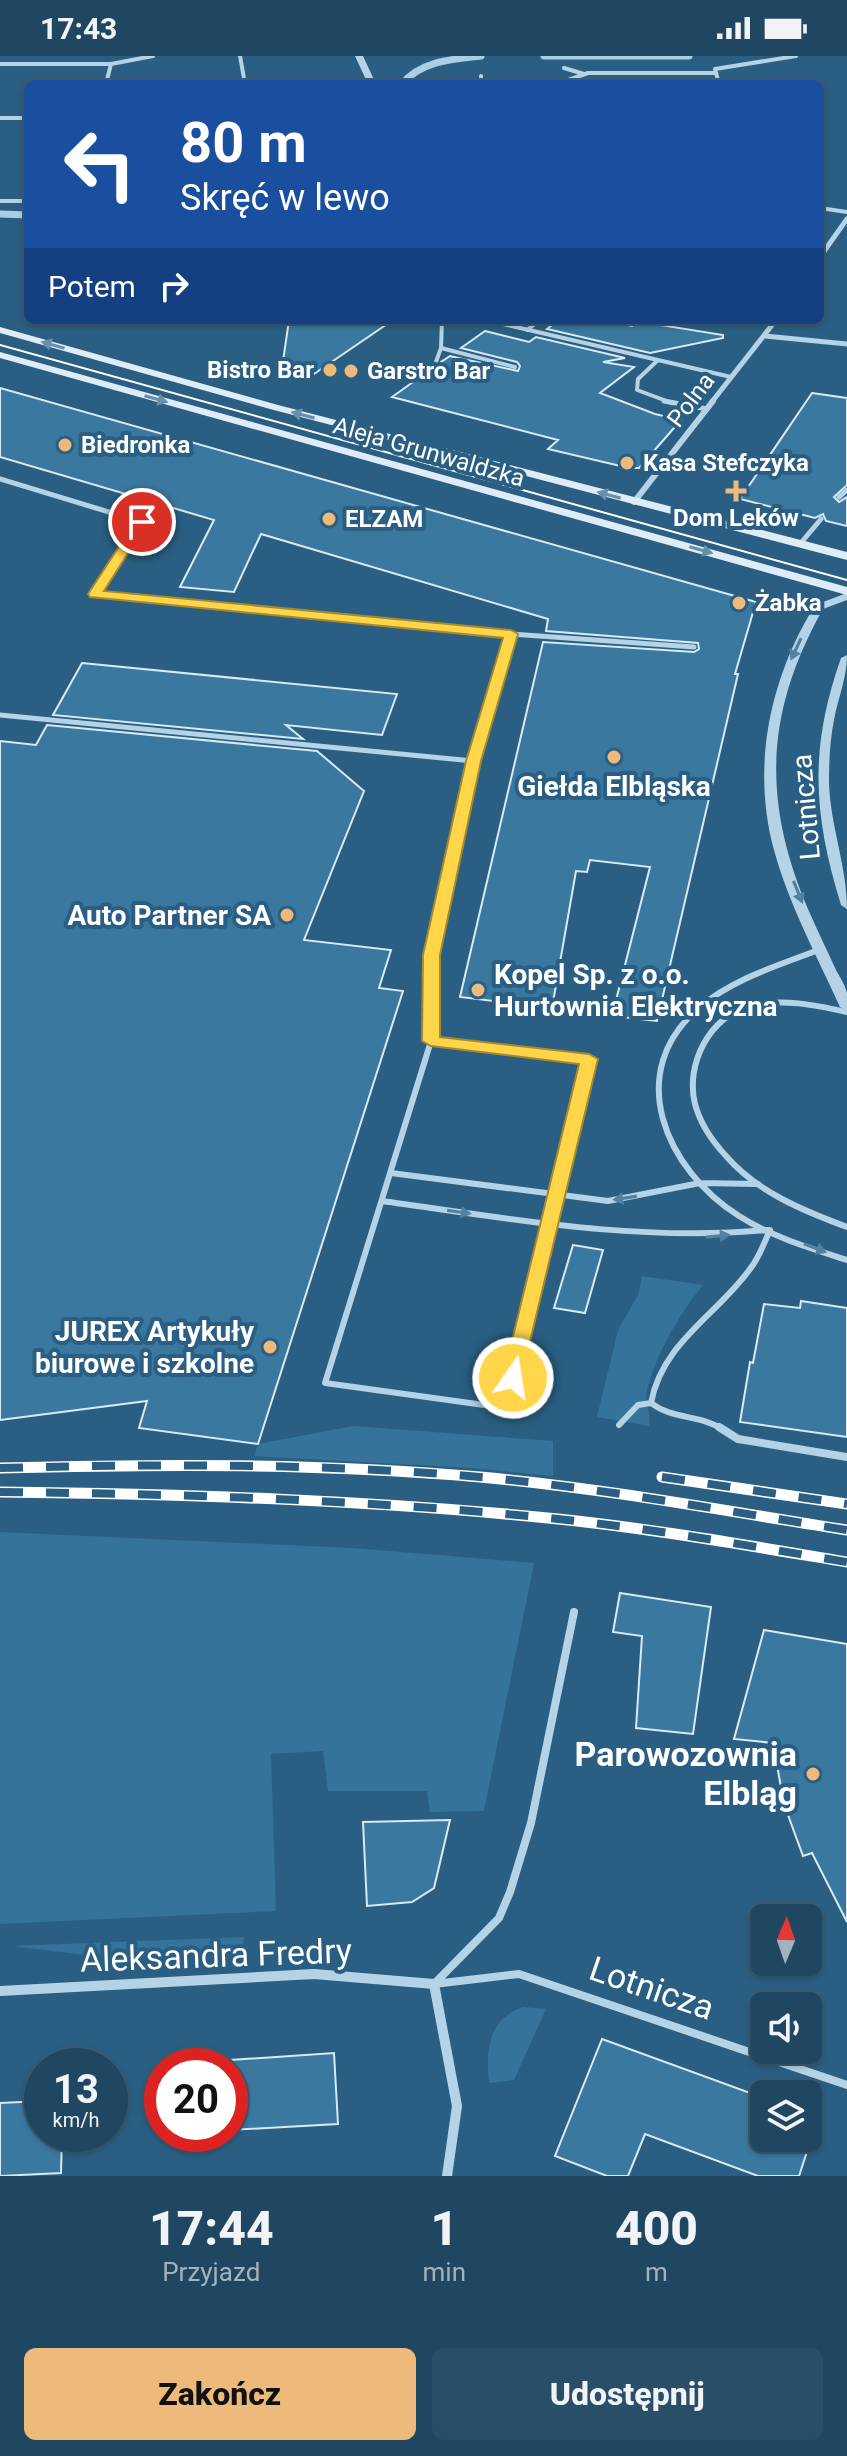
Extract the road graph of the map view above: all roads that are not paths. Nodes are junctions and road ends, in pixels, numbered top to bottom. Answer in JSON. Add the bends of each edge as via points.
{"nodes":[{"id":1,"x":153,"y":56,"type":"edge"},
{"id":2,"x":240,"y":56,"type":"edge"},
{"id":3,"x":359,"y":56,"type":"edge"},
{"id":4,"x":796,"y":56,"type":"edge"},
{"id":5,"x":0,"y":64,"type":"edge"},
{"id":6,"x":111,"y":64,"type":"junction"},
{"id":7,"x":564,"y":68,"type":"dead end"},
{"id":8,"x":716,"y":73,"type":"junction"},
{"id":9,"x":585,"y":74,"type":"junction"},
{"id":10,"x":481,"y":76,"type":"dead end"},
{"id":11,"x":107,"y":80,"type":"edge"},
{"id":12,"x":244,"y":80,"type":"edge"},
{"id":13,"x":370,"y":80,"type":"edge"},
{"id":14,"x":481,"y":80,"type":"edge"},
{"id":15,"x":568,"y":80,"type":"edge"},
{"id":16,"x":718,"y":80,"type":"edge"},
{"id":17,"x":0,"y":118,"type":"edge"},
{"id":18,"x":24,"y":118,"type":"edge"},
{"id":19,"x":0,"y":201,"type":"edge"},
{"id":20,"x":24,"y":201,"type":"edge"},
{"id":21,"x":824,"y":209,"type":"edge"},
{"id":22,"x":847,"y":212,"type":"edge"},
{"id":23,"x":847,"y":219,"type":"edge"},
{"id":24,"x":824,"y":251,"type":"edge"},
{"id":25,"x":442,"y":324,"type":"edge"},
{"id":26,"x":502,"y":324,"type":"edge"},
{"id":27,"x":535,"y":324,"type":"edge"},
{"id":28,"x":773,"y":324,"type":"edge"},
{"id":29,"x":0,"y":330,"type":"edge"},
{"id":30,"x":527,"y":330,"type":"junction"},
{"id":31,"x":765,"y":336,"type":"junction"},
{"id":32,"x":847,"y":344,"type":"edge"},
{"id":33,"x":441,"y":348,"type":"junction"},
{"id":34,"x":0,"y":355,"type":"edge"},
{"id":35,"x":658,"y":360,"type":"junction"},
{"id":36,"x":515,"y":367,"type":"dead end"},
{"id":37,"x":432,"y":373,"type":"dead end"},
{"id":38,"x":731,"y":377,"type":"junction"},
{"id":39,"x":707,"y":409,"type":"junction"},
{"id":40,"x":0,"y":479,"type":"edge"},
{"id":41,"x":847,"y":490,"type":"edge"},
{"id":42,"x":839,"y":497,"type":"dead end"},
{"id":43,"x":634,"y":502,"type":"junction"},
{"id":44,"x":821,"y":519,"type":"dead end"},
{"id":45,"x":800,"y":544,"type":"junction"},
{"id":46,"x":847,"y":556,"type":"edge"},
{"id":47,"x":847,"y":593,"type":"edge"},
{"id":48,"x":511,"y":634,"type":"junction"},
{"id":49,"x":694,"y":647,"type":"dead end"},
{"id":50,"x":847,"y":658,"type":"edge"},
{"id":51,"x":0,"y":715,"type":"edge"},
{"id":52,"x":473,"y":761,"type":"junction"},
{"id":53,"x":847,"y":905,"type":"edge"},
{"id":54,"x":821,"y":949,"type":"junction"},
{"id":55,"x":847,"y":1010,"type":"edge"},
{"id":56,"x":431,"y":1041,"type":"junction"},
{"id":57,"x":391,"y":1173,"type":"junction"},
{"id":58,"x":700,"y":1183,"type":"junction"},
{"id":59,"x":758,"y":1184,"type":"junction"},
{"id":60,"x":556,"y":1195,"type":"junction"},
{"id":61,"x":382,"y":1201,"type":"junction"},
{"id":62,"x":548,"y":1224,"type":"junction"},
{"id":63,"x":847,"y":1227,"type":"edge"},
{"id":64,"x":770,"y":1230,"type":"junction"},
{"id":65,"x":847,"y":1260,"type":"edge"},
{"id":66,"x":651,"y":1403,"type":"junction"},
{"id":67,"x":619,"y":1425,"type":"dead end"},
{"id":68,"x":847,"y":1457,"type":"edge"},
{"id":69,"x":574,"y":1612,"type":"dead end"},
{"id":70,"x":434,"y":1984,"type":"junction"},
{"id":71,"x":0,"y":1991,"type":"edge"},
{"id":72,"x":847,"y":2085,"type":"edge"},
{"id":73,"x":447,"y":2176,"type":"edge"}],
"edges":[{"from":1,"to":6,"type":"lane"},
{"from":2,"to":12,"type":"lane"},
{"from":3,"to":13,"type":"street"},
{"from":4,"to":8,"type":"lane","via":[[715,69]]},
{"from":5,"to":6,"type":"lane"},
{"from":6,"to":11,"type":"lane"},
{"from":7,"to":9,"type":"lane"},
{"from":8,"to":9,"type":"lane"},
{"from":8,"to":16,"type":"lane"},
{"from":9,"to":15,"type":"lane"},
{"from":10,"to":14,"type":"lane"},
{"from":17,"to":18,"type":"lane"},
{"from":19,"to":20,"type":"street"},
{"from":21,"to":22,"type":"lane"},
{"from":23,"to":24,"type":"street"},
{"from":25,"to":33,"type":"lane"},
{"from":26,"to":30,"type":"lane"},
{"from":27,"to":30,"type":"lane"},
{"from":28,"to":31,"type":"street","name":"Polna"},
{"from":43,"to":29,"type":"main road","name":"Aleja Grunwaldzka","one_way":true},
{"from":30,"to":35,"type":"lane"},
{"from":31,"to":32,"type":"street"},
{"from":31,"to":38,"type":"street","name":"Polna"},
{"from":33,"to":36,"type":"lane"},
{"from":33,"to":37,"type":"lane"},
{"from":34,"to":47,"type":"main road","name":"Aleja Grunwaldzka","one_way":true},
{"from":35,"to":38,"type":"lane"},
{"from":35,"to":39,"type":"lane","via":[[638,379],[637,390]]},
{"from":38,"to":39,"type":"street","name":"Polna"},
{"from":39,"to":43,"type":"street","name":"Polna"},
{"from":40,"to":48,"type":"lane","via":[[142,522],[95,594]]},
{"from":41,"to":42,"type":"lane"},
{"from":43,"to":45,"type":"main road","name":"Aleja Grunwaldzka"},
{"from":44,"to":45,"type":"lane"},
{"from":45,"to":46,"type":"main road","name":"Aleja Grunwaldzka"},
{"from":47,"to":54,"type":"street","name":"Lotnicza","one_way":true,"via":[[819,607],[796,648],[777,702],[770,750],[770,790],[780,848]]},
{"from":48,"to":49,"type":"lane"},
{"from":48,"to":52,"type":"lane"},
{"from":50,"to":53,"type":"street","name":"Lotnicza","via":[[828,714],[822,774],[831,859]]},
{"from":51,"to":52,"type":"lane"},
{"from":52,"to":56,"type":"lane","via":[[432,955]]},
{"from":54,"to":55,"type":"street","name":"Lotnicza"},
{"from":54,"to":58,"type":"lane","via":[[709,1000],[685,1021],[664,1057],[657,1081],[659,1111],[670,1142]]},
{"from":55,"to":59,"type":"lane","via":[[767,1002],[730,1013],[709,1034],[694,1076],[695,1103],[729,1160]]},
{"from":56,"to":57,"type":"lane"},
{"from":56,"to":60,"type":"lane","via":[[589,1059]]},
{"from":57,"to":60,"type":"lane"},
{"from":57,"to":61,"type":"lane"},
{"from":58,"to":59,"type":"lane"},
{"from":58,"to":60,"type":"lane","one_way":true,"via":[[608,1201]]},
{"from":58,"to":64,"type":"lane","via":[[730,1210]]},
{"from":59,"to":63,"type":"lane","via":[[815,1216]]},
{"from":60,"to":62,"type":"lane"},
{"from":61,"to":62,"type":"lane","one_way":true},
{"from":61,"to":62,"type":"lane","via":[[325,1383],[506,1408]]},
{"from":62,"to":64,"type":"lane","one_way":true,"via":[[703,1237]]},
{"from":64,"to":65,"type":"lane","one_way":true},
{"from":64,"to":66,"type":"lane","via":[[753,1267],[663,1366]]},
{"from":66,"to":67,"type":"lane","via":[[638,1405]]},
{"from":66,"to":68,"type":"lane","via":[[665,1414],[710,1421],[738,1439]]},
{"from":69,"to":70,"type":"lane","via":[[531,1823],[510,1892],[499,1918]]},
{"from":70,"to":71,"type":"street","name":"Aleksandra Fredry","via":[[314,1974]]},
{"from":70,"to":72,"type":"lane","name":"Lotnicza","via":[[519,1974]]},
{"from":70,"to":73,"type":"street","via":[[457,2106]]}]}
